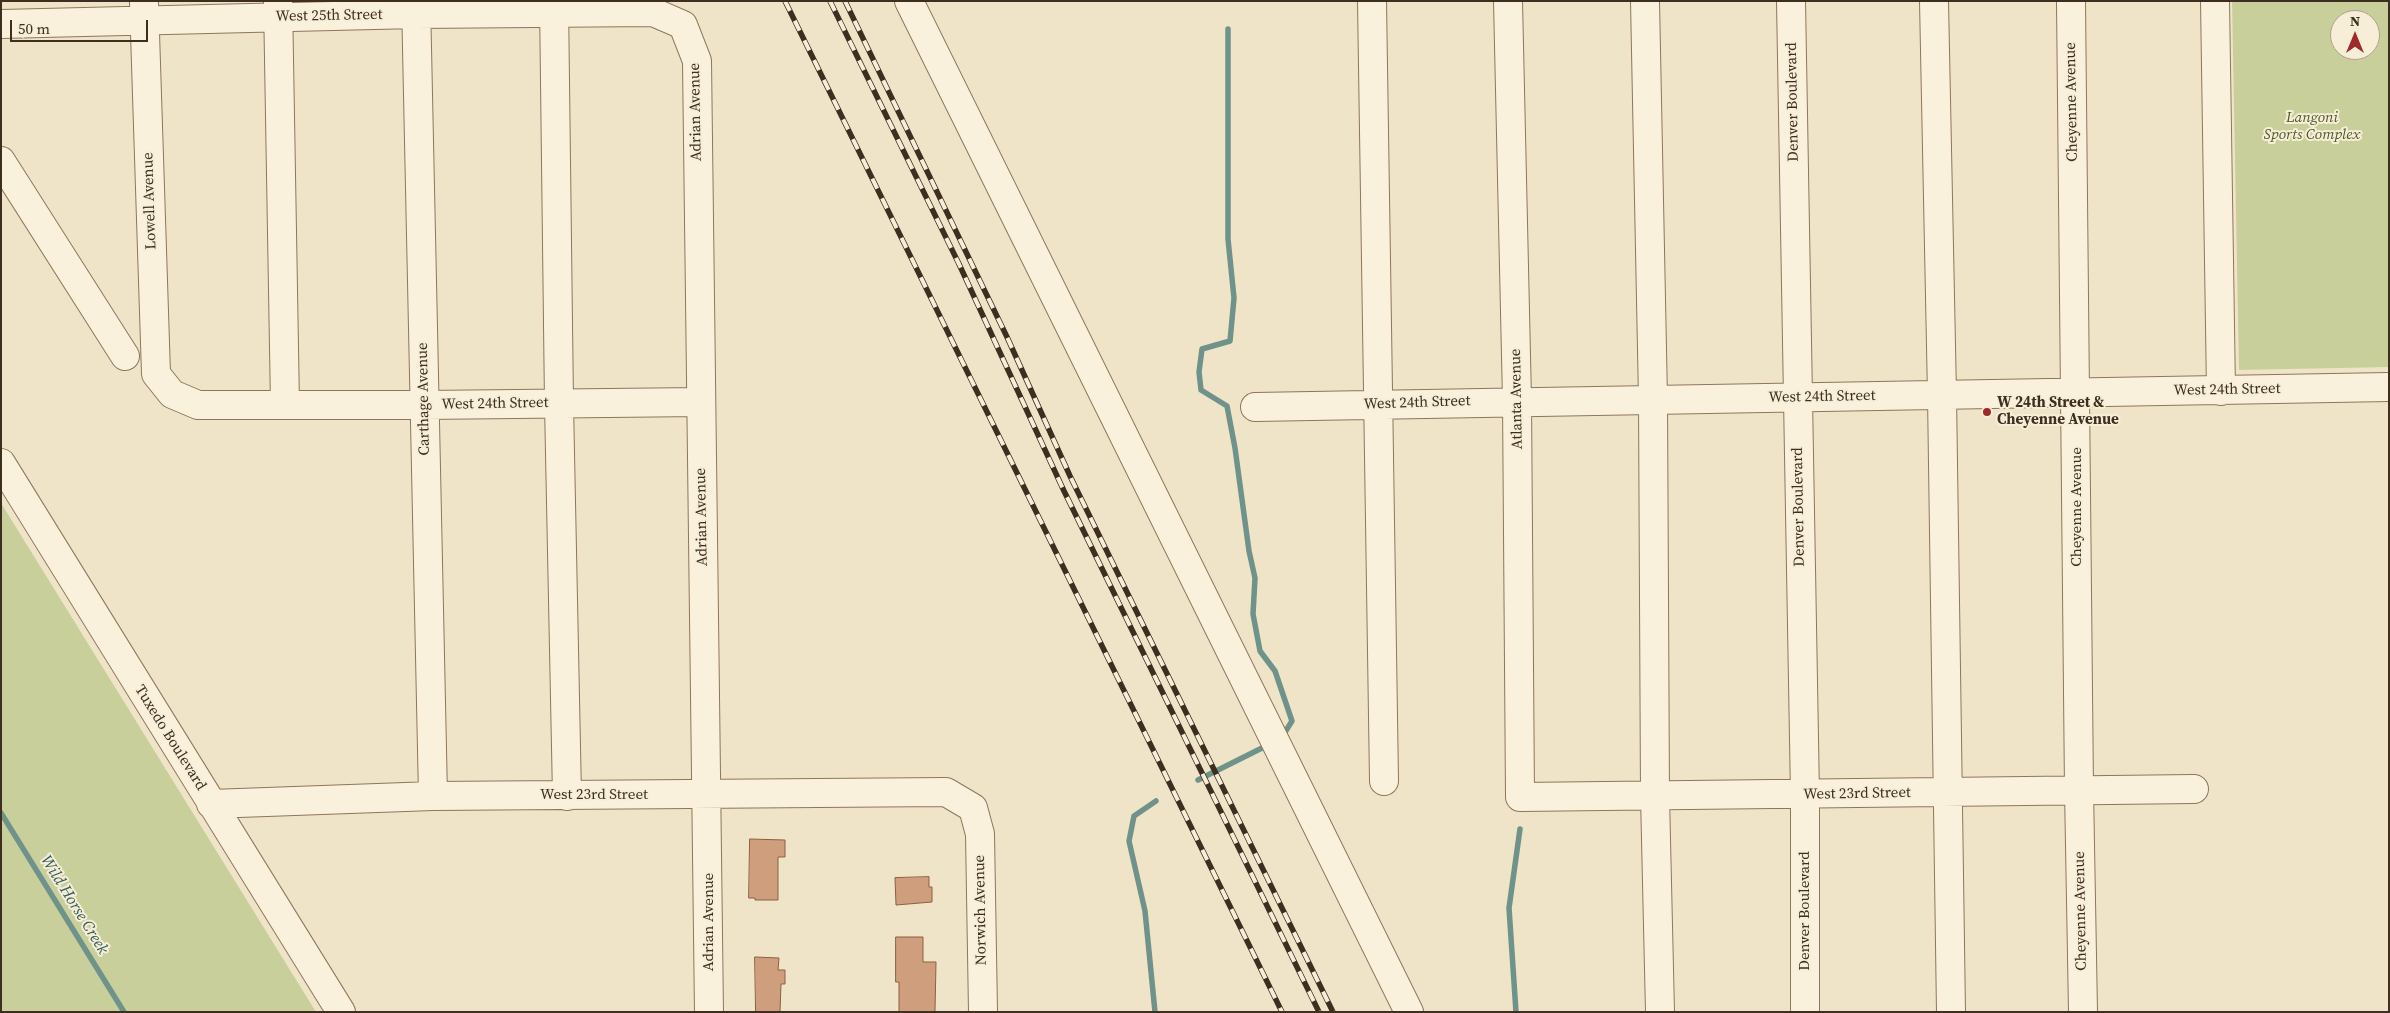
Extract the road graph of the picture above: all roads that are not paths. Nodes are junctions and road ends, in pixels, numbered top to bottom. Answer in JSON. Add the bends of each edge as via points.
{"nodes":[{"id":1,"x":910,"y":1,"type":"edge"},
{"id":2,"x":1372,"y":1,"type":"edge"},
{"id":3,"x":1508,"y":1,"type":"edge"},
{"id":4,"x":1645,"y":1,"type":"edge"},
{"id":5,"x":1791,"y":1,"type":"edge"},
{"id":6,"x":1934,"y":1,"type":"edge"},
{"id":7,"x":2071,"y":1,"type":"edge"},
{"id":8,"x":2215,"y":1,"type":"edge"},
{"id":9,"x":555,"y":7,"type":"edge"},
{"id":10,"x":416,"y":8,"type":"edge"},
{"id":11,"x":278,"y":9,"type":"edge"},
{"id":12,"x":144,"y":10,"type":"edge"},
{"id":13,"x":7,"y":16,"type":"edge"},
{"id":14,"x":683,"y":25,"type":"joint"},
{"id":15,"x":1,"y":161,"type":"edge"},
{"id":16,"x":125,"y":356,"type":"dead end"},
{"id":17,"x":2389,"y":387,"type":"edge"},
{"id":18,"x":2221,"y":391,"type":"junction"},
{"id":19,"x":2076,"y":393,"type":"junction"},
{"id":20,"x":172,"y":394,"type":"joint"},
{"id":21,"x":1942,"y":395,"type":"junction"},
{"id":22,"x":1797,"y":398,"type":"junction"},
{"id":23,"x":1653,"y":399,"type":"junction"},
{"id":24,"x":1517,"y":400,"type":"junction"},
{"id":25,"x":700,"y":402,"type":"junction"},
{"id":26,"x":559,"y":404,"type":"junction"},
{"id":27,"x":1378,"y":404,"type":"junction"},
{"id":28,"x":286,"y":405,"type":"junction"},
{"id":29,"x":424,"y":405,"type":"junction"},
{"id":30,"x":1255,"y":407,"type":"dead end"},
{"id":31,"x":1,"y":463,"type":"edge"},
{"id":32,"x":1384,"y":781,"type":"dead end"},
{"id":33,"x":2079,"y":789,"type":"junction"},
{"id":34,"x":2194,"y":789,"type":"dead end"},
{"id":35,"x":1947,"y":792,"type":"junction"},
{"id":36,"x":708,"y":795,"type":"junction"},
{"id":37,"x":1805,"y":795,"type":"junction"},
{"id":38,"x":433,"y":796,"type":"junction"},
{"id":39,"x":567,"y":796,"type":"junction"},
{"id":40,"x":1655,"y":796,"type":"junction"},
{"id":41,"x":1520,"y":797,"type":"joint"},
{"id":42,"x":211,"y":804,"type":"junction"},
{"id":43,"x":973,"y":808,"type":"joint"},
{"id":44,"x":341,"y":1012,"type":"edge"},
{"id":45,"x":709,"y":1012,"type":"edge"},
{"id":46,"x":983,"y":1012,"type":"edge"},
{"id":47,"x":1409,"y":1012,"type":"edge"},
{"id":48,"x":1660,"y":1012,"type":"edge"},
{"id":49,"x":1805,"y":1012,"type":"edge"},
{"id":50,"x":1951,"y":1012,"type":"edge"},
{"id":51,"x":2083,"y":1012,"type":"edge"}],
"edges":[{"from":1,"to":47,"type":"street"},
{"from":2,"to":27,"type":"street"},
{"from":3,"to":24,"type":"street","name":"Atlanta Avenue"},
{"from":4,"to":23,"type":"street"},
{"from":5,"to":22,"type":"street","name":"Denver Boulevard"},
{"from":6,"to":21,"type":"street"},
{"from":7,"to":19,"type":"street","name":"Cheyenne Avenue"},
{"from":8,"to":18,"type":"street"},
{"from":9,"to":10,"type":"street","name":"West 25th Street"},
{"from":9,"to":14,"type":"street","name":"West 25th Street","via":[[653,12]]},
{"from":9,"to":26,"type":"street"},
{"from":10,"to":11,"type":"street","name":"West 25th Street"},
{"from":10,"to":29,"type":"street","name":"Carthage Avenue"},
{"from":11,"to":12,"type":"street","name":"West 25th Street"},
{"from":11,"to":28,"type":"street"},
{"from":12,"to":13,"type":"street","name":"West 25th Street"},
{"from":12,"to":20,"type":"street","name":"Lowell Avenue","via":[[156,374]]},
{"from":14,"to":25,"type":"street","name":"Adrian Avenue","via":[[697,61]]},
{"from":15,"to":16,"type":"street"},
{"from":17,"to":18,"type":"street","name":"West 24th Street"},
{"from":18,"to":19,"type":"street","name":"West 24th Street"},
{"from":19,"to":21,"type":"street","name":"West 24th Street"},
{"from":19,"to":33,"type":"street","name":"Cheyenne Avenue"},
{"from":20,"to":28,"type":"street","name":"West 24th Street","via":[[198,405]]},
{"from":21,"to":22,"type":"street","name":"West 24th Street"},
{"from":21,"to":35,"type":"street"},
{"from":22,"to":23,"type":"street","name":"West 24th Street"},
{"from":22,"to":37,"type":"street","name":"Denver Boulevard"},
{"from":23,"to":24,"type":"street","name":"West 24th Street"},
{"from":23,"to":40,"type":"street"},
{"from":24,"to":27,"type":"street","name":"West 24th Street"},
{"from":24,"to":41,"type":"street","name":"Atlanta Avenue"},
{"from":25,"to":26,"type":"street","name":"West 24th Street"},
{"from":25,"to":36,"type":"street","name":"Adrian Avenue"},
{"from":26,"to":29,"type":"street","name":"West 24th Street"},
{"from":26,"to":39,"type":"street"},
{"from":27,"to":30,"type":"street","name":"West 24th Street"},
{"from":27,"to":32,"type":"street"},
{"from":28,"to":29,"type":"street","name":"West 24th Street"},
{"from":29,"to":38,"type":"street","name":"Carthage Avenue"},
{"from":31,"to":42,"type":"street","name":"Tuxedo Boulevard"},
{"from":33,"to":34,"type":"street","name":"West 23rd Street"},
{"from":33,"to":35,"type":"street","name":"West 23rd Street"},
{"from":33,"to":51,"type":"street","name":"Cheyenne Avenue"},
{"from":35,"to":37,"type":"street","name":"West 23rd Street"},
{"from":35,"to":50,"type":"street"},
{"from":36,"to":39,"type":"street","name":"West 23rd Street"},
{"from":36,"to":43,"type":"street","name":"West 23rd Street","via":[[946,792]]},
{"from":36,"to":45,"type":"street","name":"Adrian Avenue"},
{"from":37,"to":40,"type":"street","name":"West 23rd Street"},
{"from":37,"to":49,"type":"street","name":"Denver Boulevard"},
{"from":38,"to":39,"type":"street","name":"West 23rd Street"},
{"from":38,"to":42,"type":"street","name":"West 23rd Street"},
{"from":40,"to":41,"type":"street","name":"West 23rd Street"},
{"from":40,"to":48,"type":"street"},
{"from":42,"to":44,"type":"street","name":"Tuxedo Boulevard"},
{"from":43,"to":46,"type":"street","name":"Norwich Avenue","via":[[980,834]]}]}
